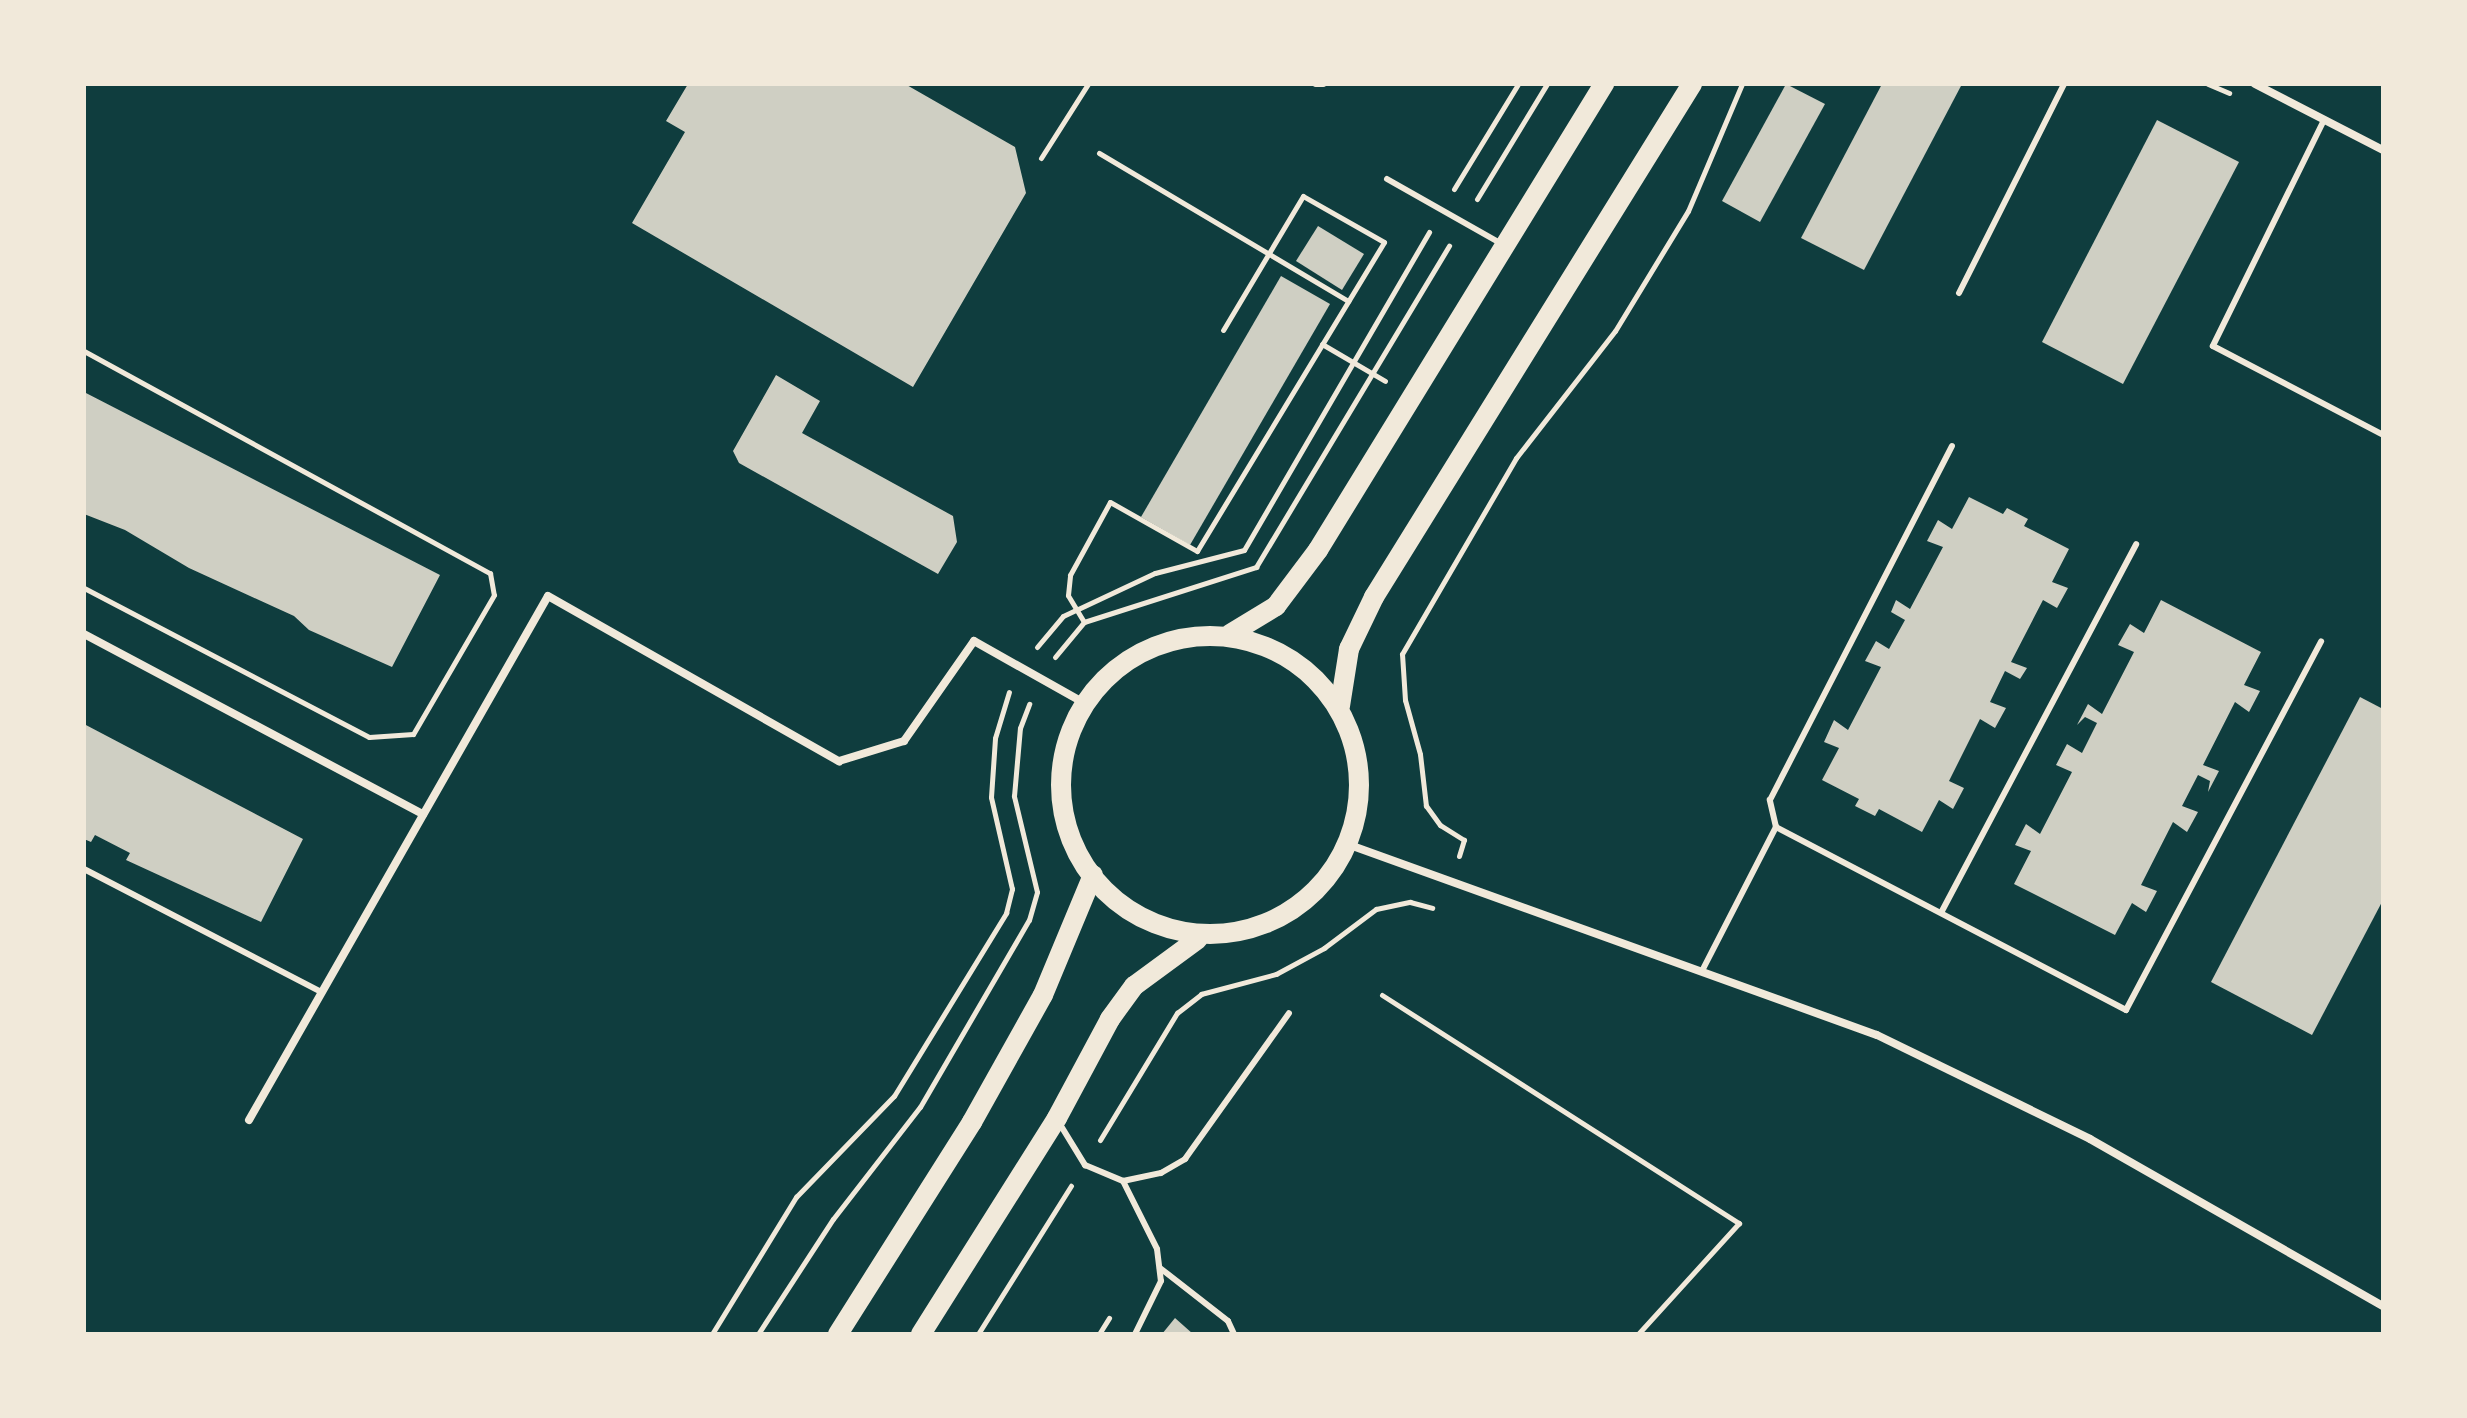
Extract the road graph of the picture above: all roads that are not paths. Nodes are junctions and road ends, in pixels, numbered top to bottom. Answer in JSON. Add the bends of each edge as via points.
{"nodes":[{"id":1,"x":1604,"y":84,"type":"edge"},
{"id":2,"x":1692,"y":84,"type":"edge"},
{"id":3,"x":2064,"y":84,"type":"edge"},
{"id":4,"x":2255,"y":84,"type":"edge"},
{"id":5,"x":2324,"y":120,"type":"junction"},
{"id":6,"x":2383,"y":150,"type":"edge"},
{"id":7,"x":1387,"y":179,"type":"dead end"},
{"id":8,"x":1505,"y":245,"type":"junction"},
{"id":9,"x":1959,"y":293,"type":"dead end"},
{"id":10,"x":2383,"y":435,"type":"edge"},
{"id":11,"x":1952,"y":446,"type":"dead end"},
{"id":12,"x":2136,"y":544,"type":"dead end"},
{"id":13,"x":84,"y":634,"type":"edge"},
{"id":14,"x":1230,"y":634,"type":"junction"},
{"id":15,"x":2321,"y":641,"type":"dead end"},
{"id":16,"x":1084,"y":703,"type":"junction"},
{"id":17,"x":1340,"y":706,"type":"junction"},
{"id":18,"x":423,"y":814,"type":"junction"},
{"id":19,"x":1776,"y":827,"type":"junction"},
{"id":20,"x":1347,"y":844,"type":"junction"},
{"id":21,"x":84,"y":869,"type":"edge"},
{"id":22,"x":1093,"y":875,"type":"junction"},
{"id":23,"x":1942,"y":911,"type":"junction"},
{"id":24,"x":1198,"y":939,"type":"junction"},
{"id":25,"x":1703,"y":969,"type":"junction"},
{"id":26,"x":321,"y":992,"type":"junction"},
{"id":27,"x":1289,"y":1013,"type":"dead end"},
{"id":28,"x":1057,"y":1118,"type":"junction"},
{"id":29,"x":249,"y":1120,"type":"dead end"},
{"id":30,"x":1123,"y":1181,"type":"junction"},
{"id":31,"x":1159,"y":1268,"type":"junction"},
{"id":32,"x":2383,"y":1306,"type":"edge"},
{"id":33,"x":838,"y":1334,"type":"edge"},
{"id":34,"x":921,"y":1334,"type":"edge"},
{"id":35,"x":1135,"y":1334,"type":"edge"},
{"id":36,"x":1234,"y":1334,"type":"edge"}],
"edges":[{"from":1,"to":8,"type":"main road"},
{"from":2,"to":17,"type":"main road","via":[[1374,597],[1349,649]]},
{"from":3,"to":9,"type":"lane"},
{"from":4,"to":5,"type":"street"},
{"from":5,"to":6,"type":"street"},
{"from":5,"to":10,"type":"lane","via":[[2213,346]]},
{"from":7,"to":8,"type":"lane"},
{"from":8,"to":14,"type":"main road","via":[[1318,550],[1276,606]]},
{"from":11,"to":19,"type":"lane","via":[[1770,800]]},
{"from":12,"to":23,"type":"lane"},
{"from":13,"to":18,"type":"street"},
{"from":14,"to":16,"type":"main road","via":[[1175,638],[1117,667]]},
{"from":14,"to":17,"type":"main road","via":[[1283,652],[1322,682]]},
{"from":15,"to":23,"type":"lane","via":[[2126,1010]]},
{"from":16,"to":18,"type":"street","via":[[974,641],[904,741],[839,761],[548,596]]},
{"from":16,"to":22,"type":"main road","via":[[1061,762],[1061,809]]},
{"from":17,"to":20,"type":"main road","via":[[1354,735],[1361,770]]},
{"from":18,"to":26,"type":"street"},
{"from":19,"to":23,"type":"lane"},
{"from":19,"to":25,"type":"lane"},
{"from":20,"to":24,"type":"main road","via":[[1271,926]]},
{"from":20,"to":25,"type":"street"},
{"from":21,"to":26,"type":"lane"},
{"from":22,"to":24,"type":"main road","via":[[1102,892],[1142,922]]},
{"from":22,"to":33,"type":"main road","via":[[1068,944],[1036,1008],[972,1122]]},
{"from":24,"to":28,"type":"main road","via":[[1134,986],[1110,1019]]},
{"from":25,"to":32,"type":"street","via":[[1877,1035],[2090,1139]]},
{"from":26,"to":29,"type":"street"},
{"from":27,"to":30,"type":"lane","via":[[1185,1159],[1161,1173]]},
{"from":28,"to":30,"type":"lane","via":[[1085,1165]]},
{"from":28,"to":34,"type":"main road"},
{"from":30,"to":31,"type":"lane","via":[[1157,1249]]},
{"from":31,"to":35,"type":"lane","via":[[1157,1291]]},
{"from":31,"to":36,"type":"lane","via":[[1228,1321]]}]}
